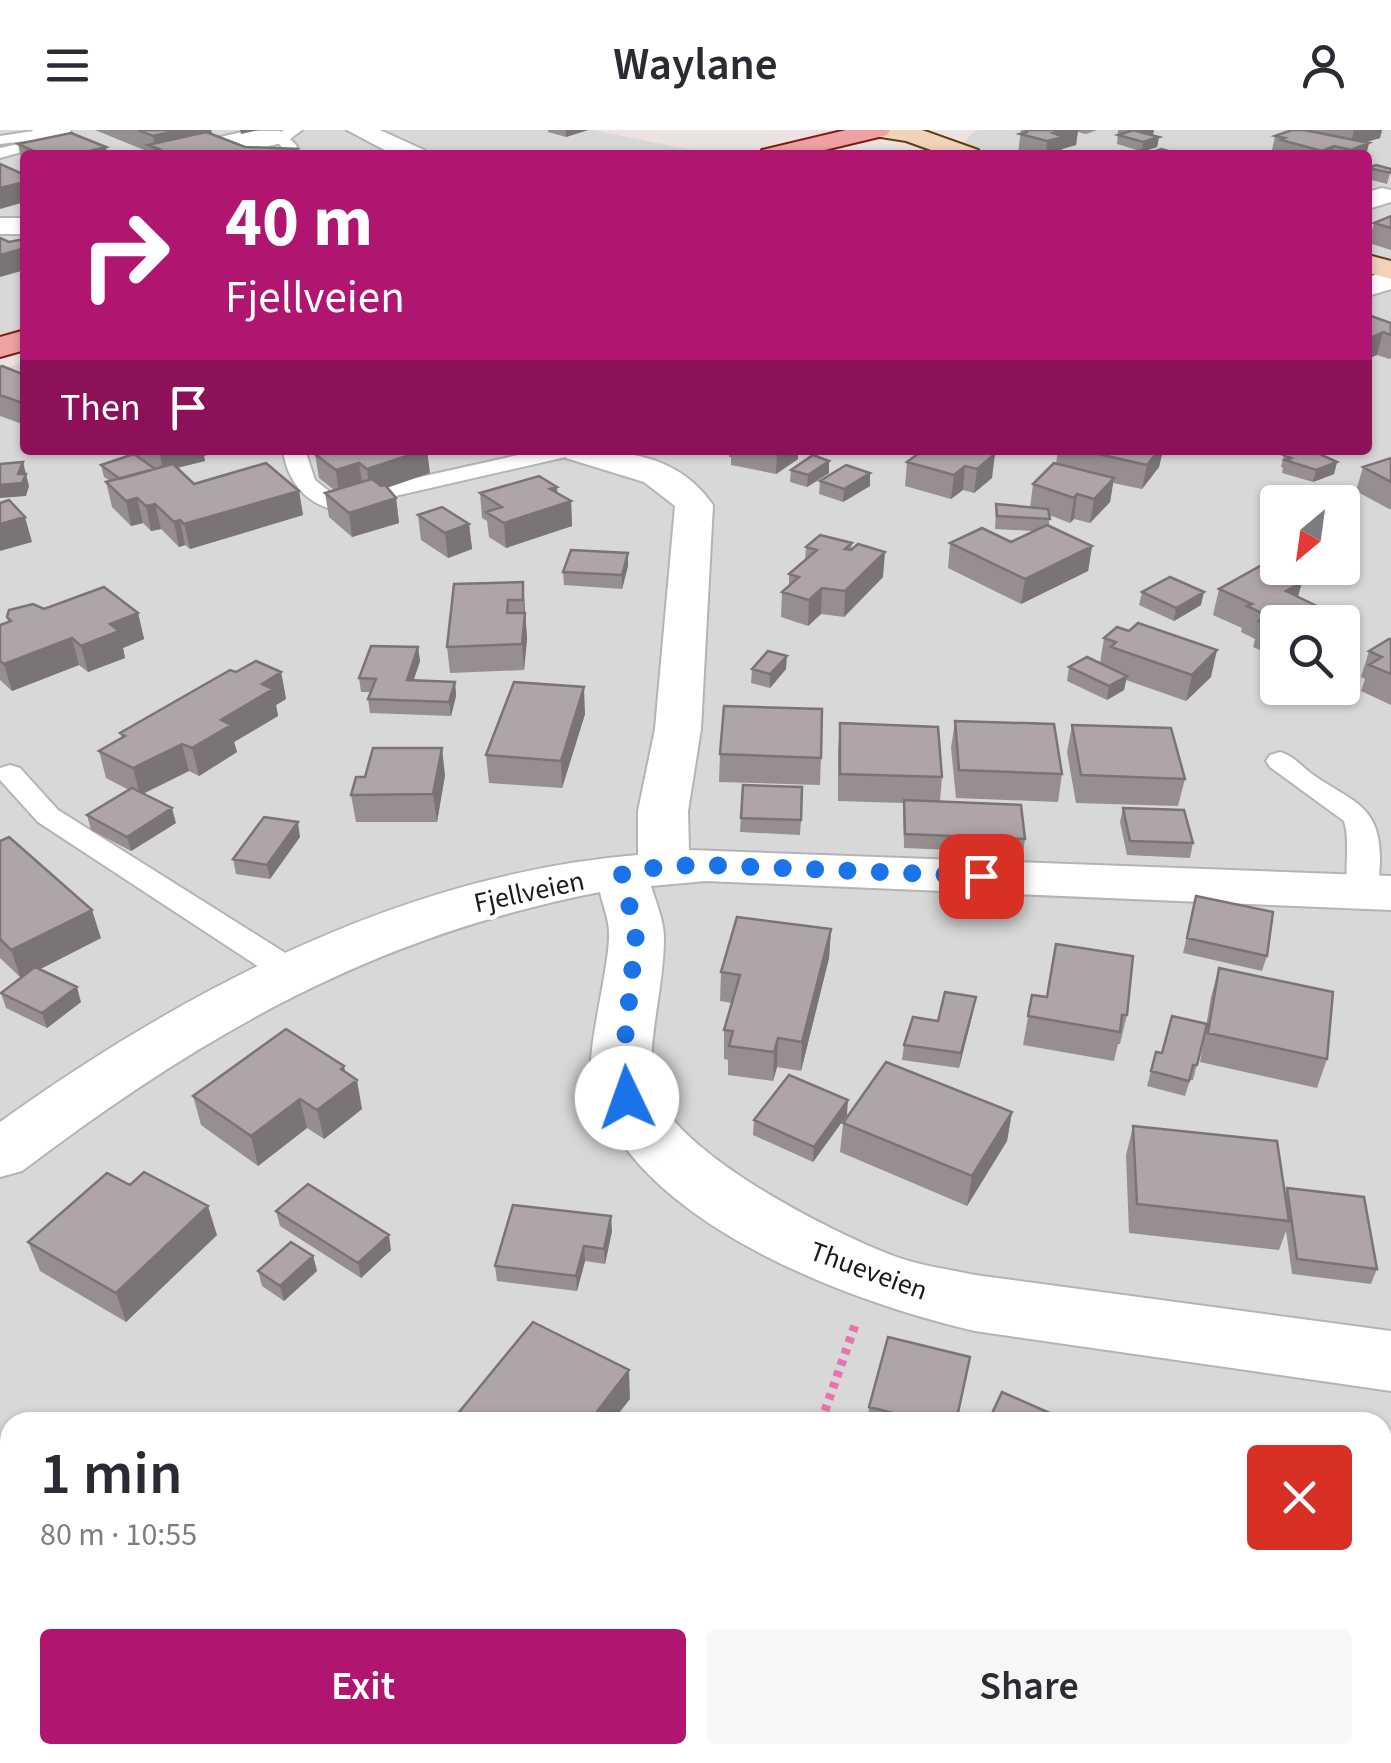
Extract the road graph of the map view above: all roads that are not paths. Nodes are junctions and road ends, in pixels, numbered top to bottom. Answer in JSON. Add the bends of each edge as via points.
{"nodes":[{"id":1,"x":360,"y":130,"type":"edge"},
{"id":2,"x":51,"y":132,"type":"edge"},
{"id":3,"x":916,"y":132,"type":"edge"},
{"id":4,"x":879,"y":134,"type":"edge"},
{"id":5,"x":0,"y":140,"type":"edge"},
{"id":6,"x":286,"y":141,"type":"edge"},
{"id":7,"x":196,"y":150,"type":"edge"},
{"id":8,"x":403,"y":150,"type":"edge"},
{"id":9,"x":796,"y":150,"type":"edge"},
{"id":10,"x":833,"y":150,"type":"edge"},
{"id":11,"x":921,"y":150,"type":"edge"},
{"id":12,"x":957,"y":150,"type":"edge"},
{"id":13,"x":0,"y":153,"type":"edge"},
{"id":14,"x":294,"y":455,"type":"edge"},
{"id":15,"x":548,"y":455,"type":"edge"},
{"id":16,"x":595,"y":455,"type":"edge"},
{"id":17,"x":1280,"y":761,"type":"dead end"},
{"id":18,"x":10,"y":774,"type":"dead end"},
{"id":19,"x":643,"y":870,"type":"junction"},
{"id":20,"x":1377,"y":892,"type":"edge"},
{"id":21,"x":294,"y":974,"type":"junction"},
{"id":22,"x":0,"y":1154,"type":"edge"},
{"id":23,"x":1391,"y":1361,"type":"edge"}],
"edges":[{"from":1,"to":8,"type":"street"},
{"from":2,"to":5,"type":"lane"},
{"from":2,"to":13,"type":"lane","via":[[56,140]]},
{"from":3,"to":4,"type":"main road"},
{"from":3,"to":12,"type":"street"},
{"from":4,"to":9,"type":"main road"},
{"from":4,"to":10,"type":"main road"},
{"from":4,"to":11,"type":"street"},
{"from":6,"to":7,"type":"street","via":[[246,138]]},
{"from":14,"to":15,"type":"lane","via":[[295,467],[315,494],[334,503]]},
{"from":16,"to":19,"type":"street","name":"Thueveien","via":[[666,478],[694,505],[678,730],[663,811]]},
{"from":17,"to":20,"type":"lane","name":"Fjellveien","via":[[1353,810],[1364,827]]},
{"from":18,"to":21,"type":"lane","via":[[48,816]]},
{"from":19,"to":20,"type":"street","name":"Fjellveien"},
{"from":19,"to":21,"type":"street","name":"Fjellveien","via":[[489,896]]},
{"from":19,"to":23,"type":"street","name":"Thueveien","via":[[621,1078],[662,1148],[713,1190],[804,1247],[906,1288]]},
{"from":21,"to":22,"type":"street","name":"Fjellveien","via":[[210,1014]]}]}
